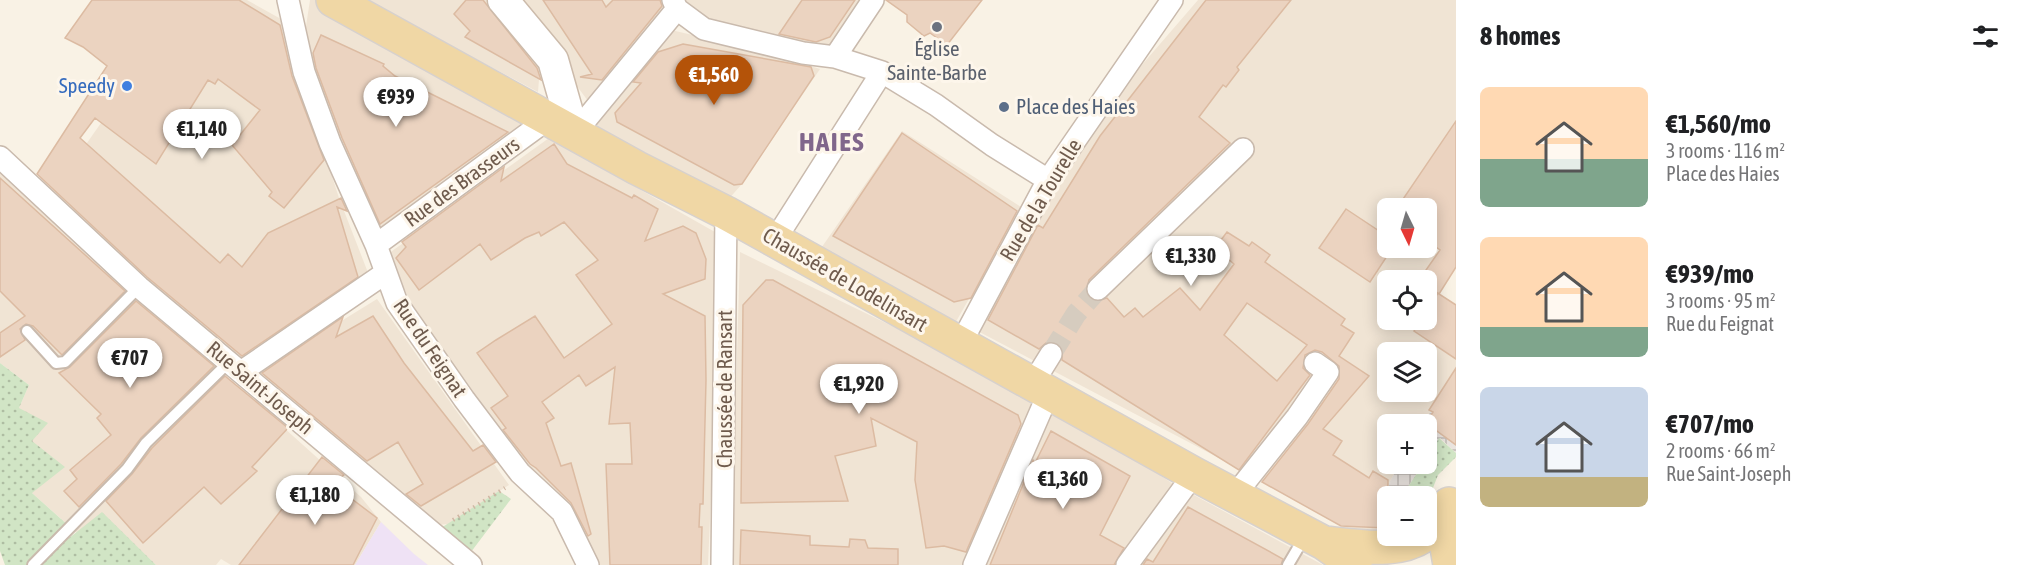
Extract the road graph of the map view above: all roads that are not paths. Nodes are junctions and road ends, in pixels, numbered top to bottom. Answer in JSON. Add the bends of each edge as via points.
{"nodes":[{"id":1,"x":288,"y":0,"type":"edge"},
{"id":2,"x":333,"y":0,"type":"edge"},
{"id":3,"x":503,"y":0,"type":"edge"},
{"id":4,"x":873,"y":0,"type":"edge"},
{"id":5,"x":1172,"y":0,"type":"edge"},
{"id":6,"x":675,"y":5,"type":"edge"},
{"id":7,"x":835,"y":57,"type":"junction"},
{"id":8,"x":882,"y":72,"type":"junction"},
{"id":9,"x":561,"y":126,"type":"junction"},
{"id":10,"x":1243,"y":149,"type":"dead end"},
{"id":11,"x":0,"y":157,"type":"edge"},
{"id":12,"x":1048,"y":180,"type":"junction"},
{"id":13,"x":726,"y":213,"type":"junction"},
{"id":14,"x":775,"y":240,"type":"junction"},
{"id":15,"x":376,"y":245,"type":"junction"},
{"id":16,"x":384,"y":274,"type":"junction"},
{"id":17,"x":139,"y":287,"type":"junction"},
{"id":18,"x":1098,"y":289,"type":"tunnel mouth"},
{"id":19,"x":27,"y":331,"type":"dead end"},
{"id":20,"x":960,"y":345,"type":"junction"},
{"id":21,"x":1051,"y":354,"type":"tunnel mouth"},
{"id":22,"x":1315,"y":363,"type":"dead end"},
{"id":23,"x":235,"y":367,"type":"junction"},
{"id":24,"x":1041,"y":387,"type":"junction"},
{"id":25,"x":1194,"y":474,"type":"junction"},
{"id":26,"x":1234,"y":496,"type":"junction"},
{"id":27,"x":1453,"y":499,"type":"edge"},
{"id":28,"x":1437,"y":519,"type":"edge"},
{"id":29,"x":1315,"y":538,"type":"junction"},
{"id":30,"x":1377,"y":545,"type":"edge"},
{"id":31,"x":33,"y":565,"type":"edge"},
{"id":32,"x":471,"y":565,"type":"edge"},
{"id":33,"x":588,"y":565,"type":"edge"},
{"id":34,"x":722,"y":565,"type":"edge"},
{"id":35,"x":974,"y":565,"type":"edge"},
{"id":36,"x":1127,"y":565,"type":"edge"},
{"id":37,"x":1288,"y":565,"type":"edge"},
{"id":38,"x":1355,"y":565,"type":"edge"},
{"id":39,"x":1450,"y":565,"type":"edge"}],
"edges":[{"from":1,"to":15,"type":"street","name":"Rue du Feignat","via":[[304,72],[326,133]]},
{"from":2,"to":9,"type":"main road","name":"Chaussée de Lodelinsart"},
{"from":3,"to":9,"type":"main road","via":[[553,60]]},
{"from":4,"to":7,"type":"street"},
{"from":5,"to":12,"type":"street","name":"Rue de la Tourelle"},
{"from":6,"to":7,"type":"street","via":[[704,28],[803,53]]},
{"from":6,"to":9,"type":"street","name":"Rue des Brasseurs"},
{"from":7,"to":8,"type":"street"},
{"from":8,"to":12,"type":"street"},
{"from":8,"to":14,"type":"street"},
{"from":9,"to":13,"type":"main road","name":"Chaussée de Lodelinsart"},
{"from":9,"to":15,"type":"street","name":"Rue des Brasseurs"},
{"from":10,"to":18,"type":"street"},
{"from":11,"to":17,"type":"street","name":"Rue Saint-Joseph"},
{"from":12,"to":20,"type":"street","name":"Rue de la Tourelle"},
{"from":13,"to":14,"type":"main road","name":"Chaussée de Lodelinsart"},
{"from":13,"to":34,"type":"street","name":"Chaussée de Ransart"},
{"from":14,"to":20,"type":"main road","name":"Chaussée de Lodelinsart"},
{"from":15,"to":16,"type":"street","name":"Rue du Feignat"},
{"from":16,"to":23,"type":"street"},
{"from":16,"to":33,"type":"street","name":"Rue du Feignat","via":[[404,313],[464,399],[524,476],[562,512]]},
{"from":17,"to":19,"type":"lane","via":[[65,362],[56,363]]},
{"from":17,"to":23,"type":"street","name":"Rue Saint-Joseph"},
{"from":20,"to":24,"type":"main road","name":"Chaussée de Lodelinsart"},
{"from":21,"to":24,"type":"street"},
{"from":22,"to":26,"type":"street","via":[[1328,372]]},
{"from":23,"to":31,"type":"lane","via":[[146,444],[127,469]]},
{"from":23,"to":32,"type":"street","name":"Rue Saint-Joseph"},
{"from":24,"to":25,"type":"main road","name":"Chaussée de Lodelinsart"},
{"from":24,"to":35,"type":"street"},
{"from":25,"to":26,"type":"main road","name":"Chaussée de Lodelinsart"},
{"from":25,"to":36,"type":"street"},
{"from":26,"to":29,"type":"main road","name":"Chaussée de Lodelinsart"},
{"from":27,"to":28,"type":"main road"},
{"from":27,"to":39,"type":"main road","via":[[1445,535]]},
{"from":29,"to":30,"type":"main road"},
{"from":29,"to":37,"type":"lane"},
{"from":29,"to":38,"type":"main road","name":"Chaussée de Lodelinsart"}]}
